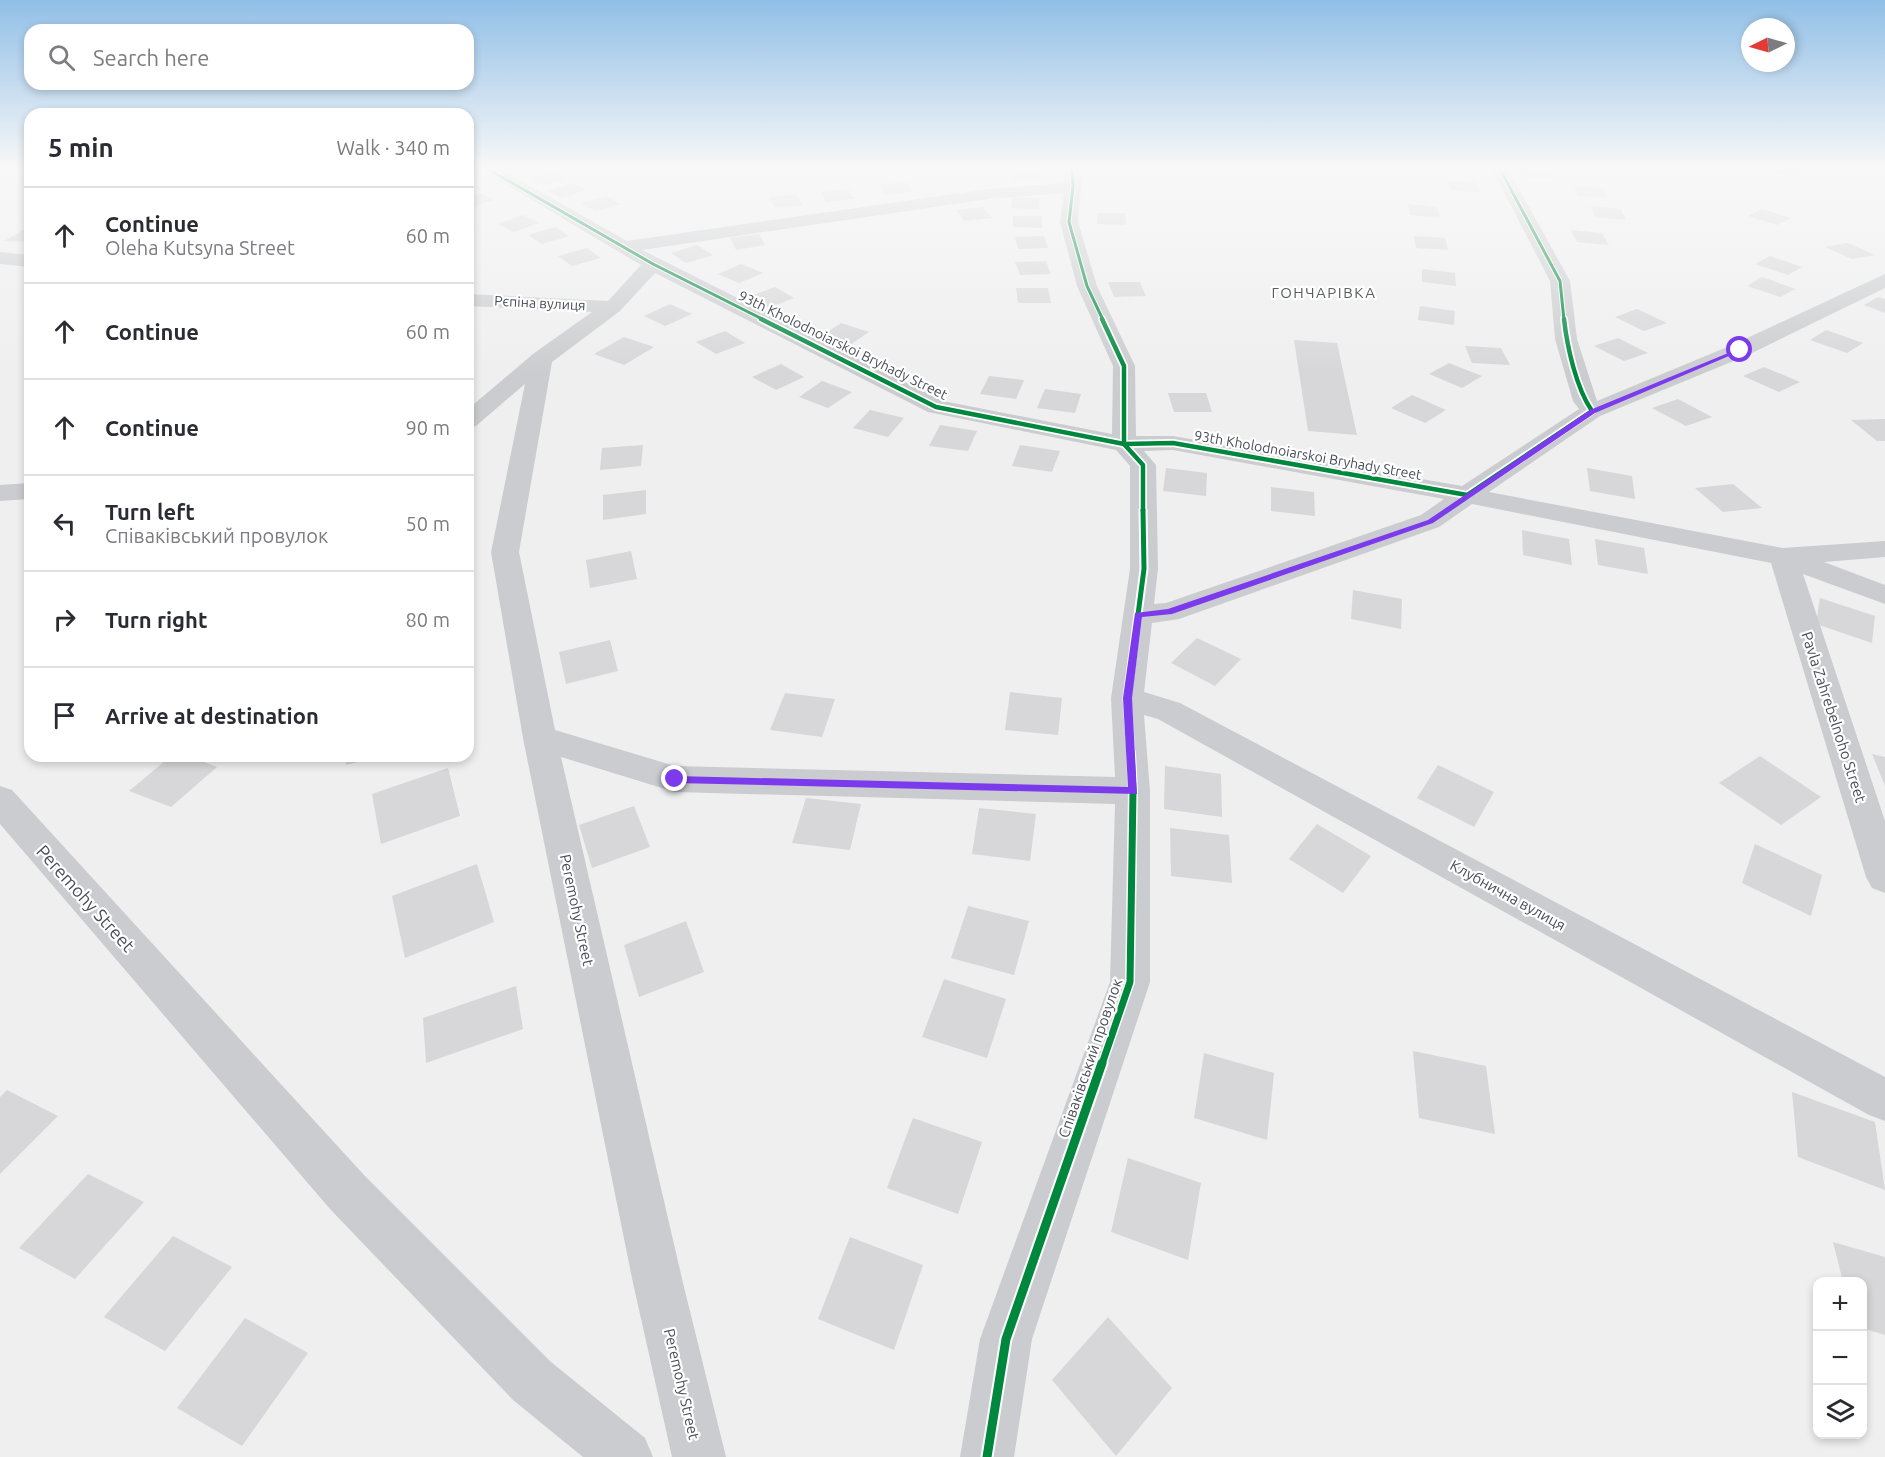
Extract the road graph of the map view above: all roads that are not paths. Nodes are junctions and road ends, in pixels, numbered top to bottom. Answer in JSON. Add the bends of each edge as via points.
{"nodes":[{"id":1,"x":607,"y":237,"type":"edge"},
{"id":2,"x":742,"y":237,"type":"edge"},
{"id":3,"x":1073,"y":237,"type":"edge"},
{"id":4,"x":1536,"y":237,"type":"edge"},
{"id":5,"x":639,"y":255,"type":"junction"},
{"id":6,"x":0,"y":258,"type":"edge"},
{"id":7,"x":24,"y":260,"type":"edge"},
{"id":8,"x":1885,"y":280,"type":"edge"},
{"id":9,"x":474,"y":300,"type":"edge"},
{"id":10,"x":612,"y":306,"type":"junction"},
{"id":11,"x":541,"y":359,"type":"junction"},
{"id":12,"x":1592,"y":411,"type":"junction"},
{"id":13,"x":474,"y":416,"type":"edge"},
{"id":14,"x":1125,"y":444,"type":"junction"},
{"id":15,"x":24,"y":491,"type":"edge"},
{"id":16,"x":0,"y":493,"type":"edge"},
{"id":17,"x":1467,"y":495,"type":"junction"},
{"id":18,"x":1885,"y":549,"type":"edge"},
{"id":19,"x":1783,"y":557,"type":"junction"},
{"id":20,"x":1885,"y":595,"type":"edge"},
{"id":21,"x":1138,"y":615,"type":"junction"},
{"id":22,"x":1127,"y":698,"type":"junction"},
{"id":23,"x":540,"y":738,"type":"junction"},
{"id":24,"x":1133,"y":791,"type":"junction"},
{"id":25,"x":0,"y":801,"type":"edge"},
{"id":26,"x":1885,"y":877,"type":"edge"},
{"id":27,"x":1885,"y":1100,"type":"edge"},
{"id":28,"x":626,"y":1457,"type":"edge"},
{"id":29,"x":699,"y":1457,"type":"edge"},
{"id":30,"x":987,"y":1457,"type":"edge"}],
"edges":[{"from":1,"to":5,"type":"street","name":"93th Kholodnoiarskoi Bryhady Street"},
{"from":2,"to":5,"type":"street"},
{"from":3,"to":14,"type":"street","via":[[1087,286],[1124,366]]},
{"from":4,"to":12,"type":"street","via":[[1560,281],[1566,339],[1584,401]]},
{"from":5,"to":10,"type":"street"},
{"from":5,"to":14,"type":"street","name":"93th Kholodnoiarskoi Bryhady Street","via":[[936,407]]},
{"from":6,"to":7,"type":"street"},
{"from":8,"to":12,"type":"street","via":[[1740,350]]},
{"from":9,"to":10,"type":"street","name":"Рєпіна вулиця"},
{"from":10,"to":11,"type":"street"},
{"from":11,"to":13,"type":"street"},
{"from":11,"to":23,"type":"street","name":"Peremohy Street","via":[[505,552]]},
{"from":12,"to":17,"type":"street"},
{"from":14,"to":17,"type":"street","name":"93th Kholodnoiarskoi Bryhady Street","via":[[1173,443]]},
{"from":14,"to":21,"type":"street","name":"Співаківський провулок","via":[[1143,465],[1144,569]]},
{"from":15,"to":16,"type":"street"},
{"from":17,"to":19,"type":"street","name":"93th Kholodnoiarskoi Bryhady Street"},
{"from":17,"to":21,"type":"street","via":[[1430,521],[1169,612]]},
{"from":18,"to":19,"type":"street"},
{"from":19,"to":20,"type":"street","name":"93th Kholodnoiarskoi Bryhady Street"},
{"from":19,"to":26,"type":"street","name":"Pavla Zahrebelnoho Street"},
{"from":21,"to":22,"type":"street","name":"Співаківський провулок"},
{"from":22,"to":24,"type":"street","name":"Співаківський провулок"},
{"from":22,"to":27,"type":"street","name":"Клубнична вулиця","via":[[1169,711]]},
{"from":23,"to":24,"type":"street","via":[[675,779]]},
{"from":23,"to":29,"type":"street","name":"Peremohy Street"},
{"from":24,"to":30,"type":"street","name":"Співаківський провулок","via":[[1130,982],[1006,1339]]},
{"from":25,"to":28,"type":"street","name":"Peremohy Street","via":[[347,1192],[532,1381]]}]}
